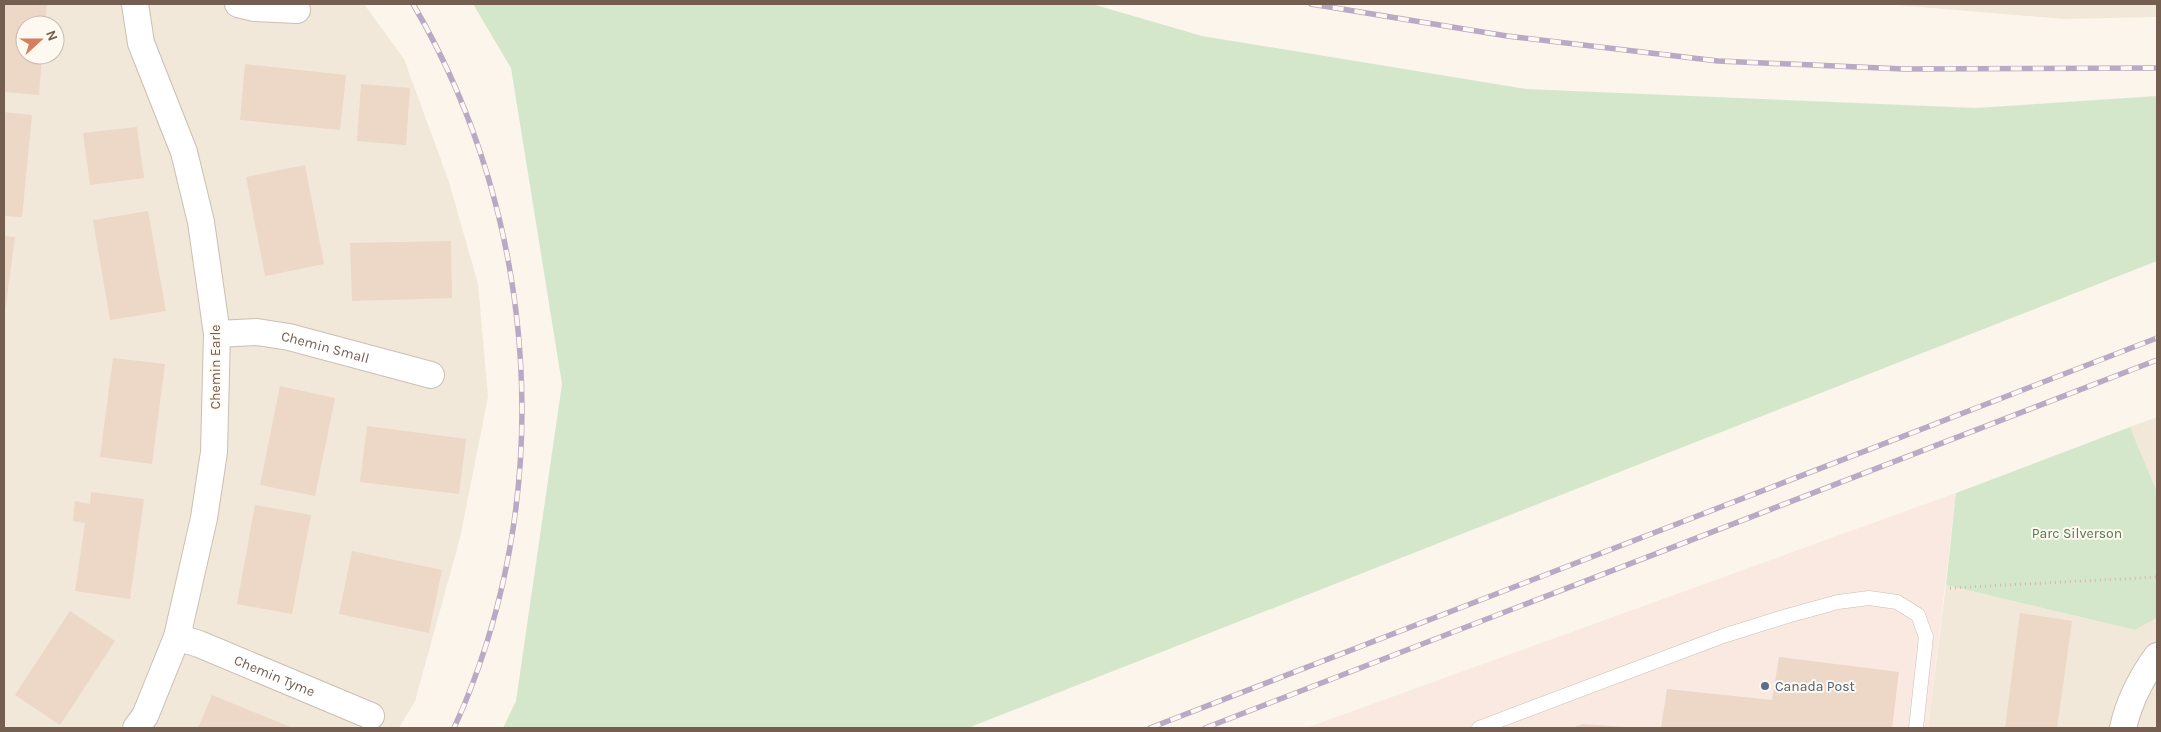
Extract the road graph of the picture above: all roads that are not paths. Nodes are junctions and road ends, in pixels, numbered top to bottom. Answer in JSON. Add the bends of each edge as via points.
{"nodes":[{"id":1,"x":135,"y":4,"type":"edge"},
{"id":2,"x":238,"y":4,"type":"edge"},
{"id":3,"x":297,"y":10,"type":"dead end"},
{"id":4,"x":217,"y":334,"type":"junction"},
{"id":5,"x":431,"y":375,"type":"dead end"},
{"id":6,"x":176,"y":637,"type":"junction"},
{"id":7,"x":2157,"y":656,"type":"edge"},
{"id":8,"x":371,"y":716,"type":"dead end"},
{"id":9,"x":136,"y":728,"type":"edge"},
{"id":10,"x":1479,"y":728,"type":"edge"},
{"id":11,"x":1916,"y":728,"type":"edge"},
{"id":12,"x":2123,"y":728,"type":"edge"}],
"edges":[{"from":1,"to":4,"type":"street","name":"Chemin Earle","via":[[141,43],[184,152],[201,222]]},
{"from":2,"to":3,"type":"street"},
{"from":4,"to":5,"type":"street","name":"Chemin Small","via":[[257,332],[289,337]]},
{"from":4,"to":6,"type":"street","name":"Chemin Earle","via":[[214,452],[202,527]]},
{"from":6,"to":8,"type":"street","name":"Chemin Tyme"},
{"from":6,"to":9,"type":"street","name":"Chemin Earle","via":[[146,716]]},
{"from":7,"to":12,"type":"street","via":[[2143,675]]},
{"from":10,"to":11,"type":"lane","via":[[1723,636],[1838,602],[1869,598],[1896,602],[1918,616],[1926,636]]}]}
